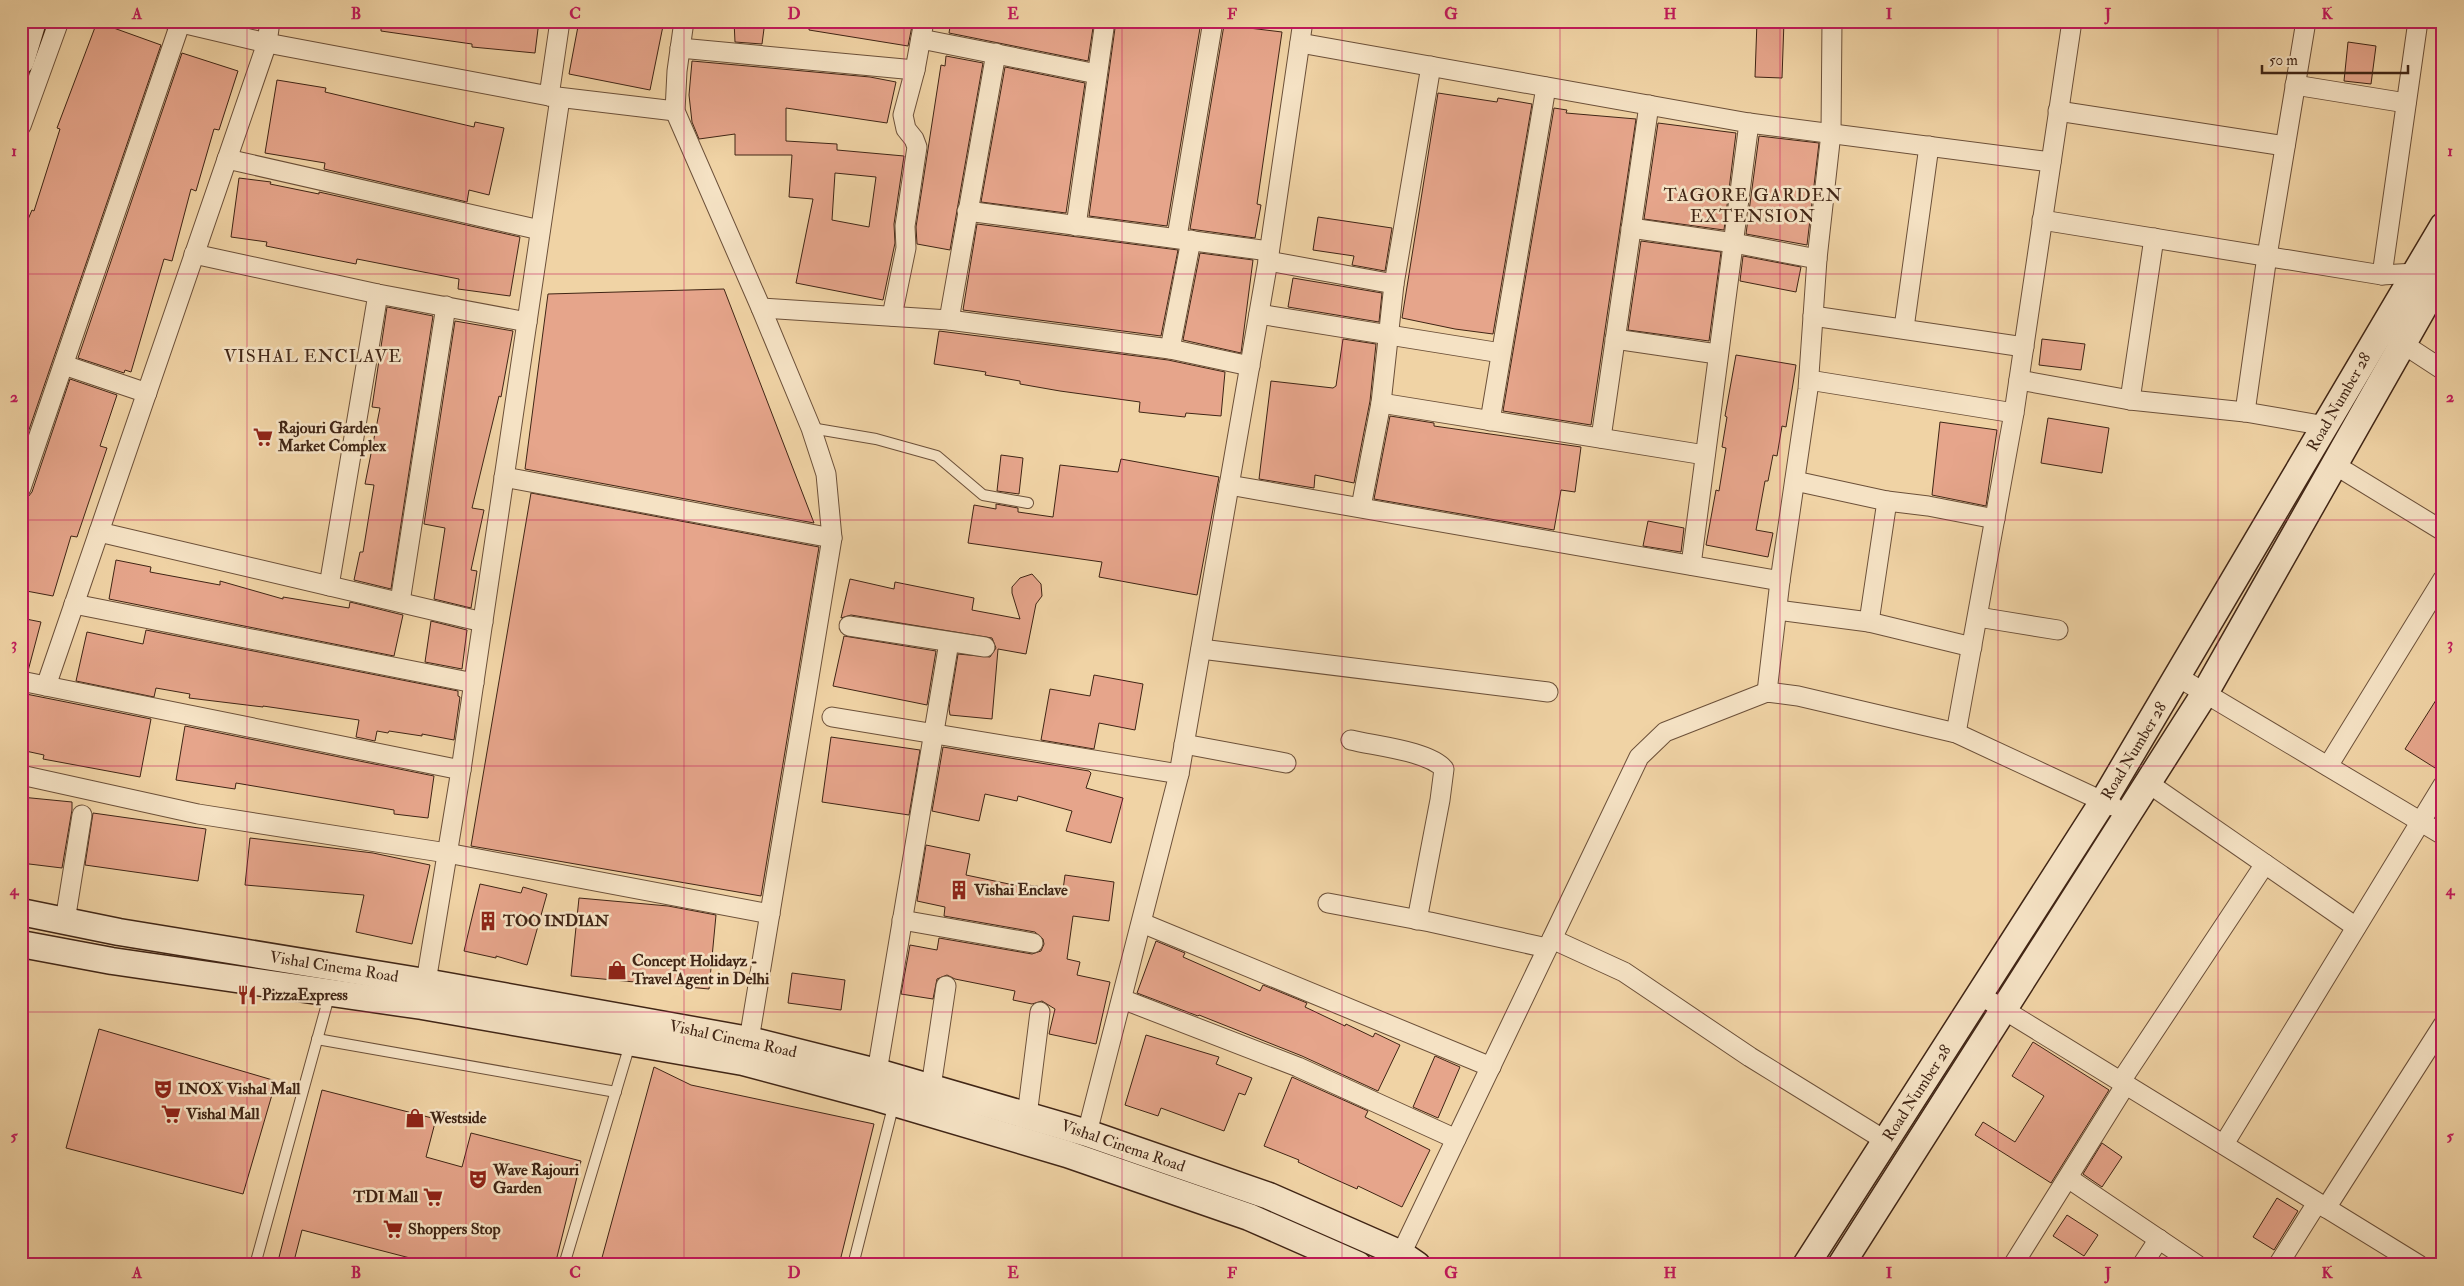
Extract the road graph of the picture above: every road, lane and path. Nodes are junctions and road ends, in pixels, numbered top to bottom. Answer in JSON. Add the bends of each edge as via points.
{"nodes":[{"id":1,"x":33,"y":21,"type":"edge"},
{"id":2,"x":58,"y":21,"type":"edge"},
{"id":3,"x":270,"y":21,"type":"edge"},
{"id":4,"x":560,"y":21,"type":"edge"},
{"id":5,"x":684,"y":21,"type":"edge"},
{"id":6,"x":1105,"y":21,"type":"edge"},
{"id":7,"x":1213,"y":21,"type":"edge"},
{"id":8,"x":1303,"y":21,"type":"edge"},
{"id":9,"x":1832,"y":21,"type":"edge"},
{"id":10,"x":2072,"y":21,"type":"edge"},
{"id":11,"x":2306,"y":21,"type":"edge"},
{"id":12,"x":2418,"y":21,"type":"edge"},
{"id":13,"x":178,"y":22,"type":"edge"},
{"id":14,"x":923,"y":30,"type":"edge"},
{"id":15,"x":267,"y":43,"type":"junction"},
{"id":16,"x":1300,"y":43,"type":"junction"},
{"id":17,"x":680,"y":48,"type":"junction"},
{"id":18,"x":996,"y":53,"type":"junction"},
{"id":19,"x":21,"y":61,"type":"edge"},
{"id":20,"x":1431,"y":66,"type":"junction"},
{"id":21,"x":915,"y":70,"type":"junction"},
{"id":22,"x":1097,"y":74,"type":"junction"},
{"id":23,"x":2295,"y":84,"type":"junction"},
{"id":24,"x":1546,"y":87,"type":"junction"},
{"id":25,"x":554,"y":97,"type":"junction"},
{"id":26,"x":2406,"y":104,"type":"junction"},
{"id":27,"x":1649,"y":105,"type":"junction"},
{"id":28,"x":675,"y":111,"type":"junction"},
{"id":29,"x":2058,"y":111,"type":"junction"},
{"id":30,"x":1749,"y":123,"type":"junction"},
{"id":31,"x":21,"y":126,"type":"edge"},
{"id":32,"x":1831,"y":133,"type":"junction"},
{"id":33,"x":1929,"y":146,"type":"junction"},
{"id":34,"x":2285,"y":146,"type":"junction"},
{"id":35,"x":227,"y":160,"type":"junction"},
{"id":36,"x":2051,"y":162,"type":"junction"},
{"id":37,"x":967,"y":211,"type":"junction"},
{"id":38,"x":2042,"y":220,"type":"junction"},
{"id":39,"x":1076,"y":226,"type":"junction"},
{"id":40,"x":2443,"y":226,"type":"edge"},
{"id":41,"x":1631,"y":228,"type":"junction"},
{"id":42,"x":540,"y":230,"type":"junction"},
{"id":43,"x":1184,"y":238,"type":"junction"},
{"id":44,"x":2154,"y":238,"type":"junction"},
{"id":45,"x":1734,"y":243,"type":"junction"},
{"id":46,"x":194,"y":254,"type":"junction"},
{"id":47,"x":1269,"y":256,"type":"junction"},
{"id":48,"x":2267,"y":256,"type":"junction"},
{"id":49,"x":1817,"y":259,"type":"junction"},
{"id":50,"x":2415,"y":273,"type":"junction"},
{"id":51,"x":2443,"y":273,"type":"edge"},
{"id":52,"x":2382,"y":275,"type":"junction"},
{"id":53,"x":1394,"y":284,"type":"junction"},
{"id":54,"x":378,"y":294,"type":"junction"},
{"id":55,"x":446,"y":306,"type":"junction"},
{"id":56,"x":761,"y":308,"type":"junction"},
{"id":57,"x":1259,"y":314,"type":"junction"},
{"id":58,"x":892,"y":316,"type":"junction"},
{"id":59,"x":1814,"y":316,"type":"junction"},
{"id":60,"x":949,"y":320,"type":"junction"},
{"id":61,"x":527,"y":322,"type":"junction"},
{"id":62,"x":1904,"y":328,"type":"junction"},
{"id":63,"x":2380,"y":330,"type":"junction"},
{"id":64,"x":1388,"y":336,"type":"junction"},
{"id":65,"x":1615,"y":339,"type":"junction"},
{"id":66,"x":2404,"y":344,"type":"junction"},
{"id":67,"x":2024,"y":347,"type":"junction"},
{"id":68,"x":1170,"y":349,"type":"junction"},
{"id":69,"x":1502,"y":353,"type":"junction"},
{"id":70,"x":1718,"y":354,"type":"junction"},
{"id":71,"x":64,"y":365,"type":"junction"},
{"id":72,"x":1250,"y":366,"type":"junction"},
{"id":73,"x":2443,"y":370,"type":"edge"},
{"id":74,"x":1809,"y":380,"type":"junction"},
{"id":75,"x":2019,"y":380,"type":"junction"},
{"id":76,"x":147,"y":393,"type":"junction"},
{"id":77,"x":2130,"y":400,"type":"junction"},
{"id":78,"x":1381,"y":404,"type":"junction"},
{"id":79,"x":2245,"y":412,"type":"junction"},
{"id":80,"x":2014,"y":413,"type":"junction"},
{"id":81,"x":1490,"y":421,"type":"junction"},
{"id":82,"x":2326,"y":426,"type":"junction"},
{"id":83,"x":811,"y":428,"type":"junction"},
{"id":84,"x":1601,"y":438,"type":"junction"},
{"id":85,"x":1705,"y":455,"type":"junction"},
{"id":86,"x":2335,"y":465,"type":"junction"},
{"id":87,"x":504,"y":477,"type":"junction"},
{"id":88,"x":1794,"y":481,"type":"junction"},
{"id":89,"x":1229,"y":485,"type":"junction"},
{"id":90,"x":21,"y":488,"type":"edge"},
{"id":91,"x":1887,"y":501,"type":"junction"},
{"id":92,"x":1028,"y":503,"type":"dead end"},
{"id":93,"x":1361,"y":507,"type":"junction"},
{"id":94,"x":1995,"y":519,"type":"junction"},
{"id":95,"x":2443,"y":531,"type":"edge"},
{"id":96,"x":99,"y":532,"type":"junction"},
{"id":97,"x":832,"y":538,"type":"junction"},
{"id":98,"x":1691,"y":565,"type":"junction"},
{"id":99,"x":2443,"y":580,"type":"edge"},
{"id":100,"x":1780,"y":581,"type":"junction"},
{"id":101,"x":329,"y":586,"type":"junction"},
{"id":102,"x":400,"y":602,"type":"junction"},
{"id":103,"x":74,"y":604,"type":"junction"},
{"id":104,"x":1777,"y":610,"type":"junction"},
{"id":105,"x":1978,"y":617,"type":"junction"},
{"id":106,"x":483,"y":622,"type":"junction"},
{"id":107,"x":1869,"y":622,"type":"junction"},
{"id":108,"x":849,"y":626,"type":"dead end"},
{"id":109,"x":2058,"y":630,"type":"dead end"},
{"id":110,"x":949,"y":642,"type":"junction"},
{"id":111,"x":984,"y":647,"type":"dead end"},
{"id":112,"x":1972,"y":647,"type":"junction"},
{"id":113,"x":1201,"y":649,"type":"junction"},
{"id":114,"x":2178,"y":676,"type":"junction"},
{"id":115,"x":21,"y":681,"type":"edge"},
{"id":116,"x":474,"y":683,"type":"junction"},
{"id":117,"x":46,"y":686,"type":"junction"},
{"id":118,"x":1548,"y":692,"type":"dead end"},
{"id":119,"x":1767,"y":692,"type":"junction"},
{"id":120,"x":2205,"y":693,"type":"junction"},
{"id":121,"x":832,"y":717,"type":"dead end"},
{"id":122,"x":1956,"y":733,"type":"junction"},
{"id":123,"x":933,"y":734,"type":"junction"},
{"id":124,"x":1351,"y":740,"type":"dead end"},
{"id":125,"x":1184,"y":744,"type":"junction"},
{"id":126,"x":1286,"y":763,"type":"dead end"},
{"id":127,"x":2328,"y":766,"type":"junction"},
{"id":128,"x":461,"y":770,"type":"junction"},
{"id":129,"x":1179,"y":774,"type":"junction"},
{"id":130,"x":21,"y":775,"type":"edge"},
{"id":131,"x":2148,"y":783,"type":"junction"},
{"id":132,"x":2443,"y":785,"type":"edge"},
{"id":133,"x":2104,"y":800,"type":"junction"},
{"id":134,"x":2127,"y":814,"type":"junction"},
{"id":135,"x":82,"y":815,"type":"dead end"},
{"id":136,"x":2420,"y":821,"type":"junction"},
{"id":137,"x":2443,"y":835,"type":"edge"},
{"id":138,"x":447,"y":853,"type":"junction"},
{"id":139,"x":2265,"y":864,"type":"junction"},
{"id":140,"x":1328,"y":903,"type":"dead end"},
{"id":141,"x":21,"y":912,"type":"edge"},
{"id":142,"x":770,"y":914,"type":"junction"},
{"id":143,"x":902,"y":920,"type":"junction"},
{"id":144,"x":1417,"y":920,"type":"junction"},
{"id":145,"x":65,"y":921,"type":"junction"},
{"id":146,"x":1142,"y":923,"type":"junction"},
{"id":147,"x":2356,"y":927,"type":"junction"},
{"id":148,"x":119,"y":932,"type":"junction"},
{"id":149,"x":1033,"y":943,"type":"dead end"},
{"id":150,"x":21,"y":944,"type":"edge"},
{"id":151,"x":1550,"y":944,"type":"junction"},
{"id":152,"x":112,"y":961,"type":"junction"},
{"id":153,"x":946,"y":986,"type":"dead end"},
{"id":154,"x":330,"y":992,"type":"junction"},
{"id":155,"x":424,"y":994,"type":"junction"},
{"id":156,"x":1980,"y":995,"type":"junction"},
{"id":157,"x":1122,"y":1000,"type":"junction"},
{"id":158,"x":2003,"y":1009,"type":"junction"},
{"id":159,"x":1040,"y":1012,"type":"dead end"},
{"id":160,"x":2443,"y":1025,"type":"edge"},
{"id":161,"x":317,"y":1039,"type":"junction"},
{"id":162,"x":630,"y":1043,"type":"junction"},
{"id":163,"x":746,"y":1051,"type":"junction"},
{"id":164,"x":1491,"y":1066,"type":"junction"},
{"id":165,"x":887,"y":1074,"type":"junction"},
{"id":166,"x":2123,"y":1083,"type":"junction"},
{"id":167,"x":932,"y":1087,"type":"junction"},
{"id":168,"x":616,"y":1092,"type":"junction"},
{"id":169,"x":894,"y":1104,"type":"junction"},
{"id":170,"x":1027,"y":1116,"type":"junction"},
{"id":171,"x":1087,"y":1133,"type":"junction"},
{"id":172,"x":1456,"y":1139,"type":"junction"},
{"id":173,"x":1886,"y":1141,"type":"junction"},
{"id":174,"x":2224,"y":1144,"type":"junction"},
{"id":175,"x":2068,"y":1178,"type":"junction"},
{"id":176,"x":2321,"y":1206,"type":"junction"},
{"id":177,"x":2159,"y":1239,"type":"junction"},
{"id":178,"x":1403,"y":1261,"type":"edge"},
{"id":179,"x":255,"y":1265,"type":"edge"},
{"id":180,"x":564,"y":1265,"type":"edge"},
{"id":181,"x":853,"y":1265,"type":"edge"},
{"id":182,"x":1358,"y":1265,"type":"edge"},
{"id":183,"x":1806,"y":1265,"type":"edge"},
{"id":184,"x":1840,"y":1265,"type":"edge"},
{"id":185,"x":2013,"y":1265,"type":"edge"},
{"id":186,"x":2142,"y":1265,"type":"edge"},
{"id":187,"x":2197,"y":1265,"type":"edge"},
{"id":188,"x":2278,"y":1265,"type":"edge"},
{"id":189,"x":2419,"y":1265,"type":"edge"}],
"edges":[{"from":1,"to":19,"type":"street"},
{"from":2,"to":31,"type":"street"},
{"from":3,"to":15,"type":"street"},
{"from":4,"to":25,"type":"street"},
{"from":5,"to":17,"type":"street"},
{"from":6,"to":22,"type":"street"},
{"from":7,"to":43,"type":"street"},
{"from":8,"to":16,"type":"street"},
{"from":9,"to":32,"type":"street"},
{"from":10,"to":29,"type":"street"},
{"from":11,"to":23,"type":"street"},
{"from":12,"to":26,"type":"street"},
{"from":13,"to":15,"type":"street"},
{"from":13,"to":71,"type":"street"},
{"from":14,"to":18,"type":"street"},
{"from":14,"to":21,"type":"street"},
{"from":15,"to":25,"type":"street"},
{"from":15,"to":35,"type":"street"},
{"from":16,"to":20,"type":"street"},
{"from":16,"to":47,"type":"street"},
{"from":17,"to":21,"type":"street"},
{"from":17,"to":28,"type":"street"},
{"from":18,"to":22,"type":"street"},
{"from":18,"to":37,"type":"street"},
{"from":20,"to":24,"type":"street"},
{"from":20,"to":53,"type":"street"},
{"from":21,"to":58,"type":"street","via":[[903,115],[906,129],[917,147],[905,226],[906,248]]},
{"from":22,"to":39,"type":"street"},
{"from":23,"to":26,"type":"street"},
{"from":23,"to":34,"type":"street"},
{"from":24,"to":27,"type":"street"},
{"from":24,"to":69,"type":"street"},
{"from":25,"to":28,"type":"street"},
{"from":25,"to":42,"type":"street"},
{"from":26,"to":52,"type":"street"},
{"from":27,"to":30,"type":"street"},
{"from":27,"to":41,"type":"street"},
{"from":28,"to":56,"type":"street"},
{"from":29,"to":34,"type":"street"},
{"from":29,"to":36,"type":"street"},
{"from":30,"to":32,"type":"street"},
{"from":30,"to":45,"type":"street"},
{"from":32,"to":33,"type":"street"},
{"from":32,"to":49,"type":"street"},
{"from":33,"to":36,"type":"street"},
{"from":33,"to":62,"type":"street"},
{"from":34,"to":48,"type":"street"},
{"from":35,"to":42,"type":"street"},
{"from":35,"to":46,"type":"street"},
{"from":36,"to":38,"type":"street"},
{"from":37,"to":39,"type":"street"},
{"from":37,"to":60,"type":"street"},
{"from":38,"to":44,"type":"street"},
{"from":38,"to":67,"type":"street"},
{"from":39,"to":43,"type":"street"},
{"from":40,"to":50,"type":"street","name":"Road Number 28"},
{"from":41,"to":45,"type":"street"},
{"from":41,"to":65,"type":"street"},
{"from":42,"to":61,"type":"street"},
{"from":43,"to":47,"type":"street"},
{"from":43,"to":68,"type":"street"},
{"from":44,"to":48,"type":"street"},
{"from":44,"to":77,"type":"street"},
{"from":45,"to":49,"type":"street"},
{"from":45,"to":70,"type":"street"},
{"from":46,"to":54,"type":"street"},
{"from":46,"to":76,"type":"street"},
{"from":47,"to":53,"type":"street"},
{"from":47,"to":57,"type":"street"},
{"from":48,"to":52,"type":"street"},
{"from":48,"to":79,"type":"street"},
{"from":49,"to":59,"type":"street"},
{"from":50,"to":52,"type":"street"},
{"from":50,"to":63,"type":"street","name":"Road Number 28"},
{"from":51,"to":66,"type":"street","name":"Road Number 28"},
{"from":53,"to":64,"type":"street"},
{"from":54,"to":55,"type":"street"},
{"from":54,"to":101,"type":"street"},
{"from":55,"to":61,"type":"street"},
{"from":55,"to":102,"type":"street"},
{"from":56,"to":58,"type":"street"},
{"from":56,"to":83,"type":"street"},
{"from":57,"to":64,"type":"street"},
{"from":57,"to":72,"type":"street"},
{"from":58,"to":60,"type":"street"},
{"from":59,"to":62,"type":"street"},
{"from":59,"to":74,"type":"street"},
{"from":60,"to":68,"type":"street"},
{"from":61,"to":87,"type":"street"},
{"from":62,"to":67,"type":"street"},
{"from":63,"to":66,"type":"street"},
{"from":63,"to":82,"type":"street","name":"Road Number 28"},
{"from":64,"to":69,"type":"street"},
{"from":64,"to":78,"type":"street"},
{"from":65,"to":70,"type":"street"},
{"from":65,"to":84,"type":"street"},
{"from":66,"to":73,"type":"street"},
{"from":66,"to":86,"type":"street","name":"Road Number 28"},
{"from":67,"to":75,"type":"street"},
{"from":68,"to":72,"type":"street"},
{"from":69,"to":81,"type":"street"},
{"from":70,"to":85,"type":"street"},
{"from":71,"to":76,"type":"street"},
{"from":71,"to":90,"type":"street"},
{"from":72,"to":89,"type":"street"},
{"from":74,"to":80,"type":"street"},
{"from":74,"to":88,"type":"street"},
{"from":75,"to":77,"type":"street"},
{"from":75,"to":80,"type":"street"},
{"from":76,"to":96,"type":"street"},
{"from":77,"to":79,"type":"street"},
{"from":78,"to":81,"type":"street"},
{"from":78,"to":93,"type":"street"},
{"from":79,"to":82,"type":"street"},
{"from":80,"to":94,"type":"street"},
{"from":81,"to":84,"type":"street"},
{"from":82,"to":114,"type":"street","name":"Road Number 28"},
{"from":83,"to":92,"type":"lane","via":[[876,439],[937,456],[983,495]]},
{"from":83,"to":97,"type":"street","via":[[826,474]]},
{"from":84,"to":85,"type":"street"},
{"from":85,"to":98,"type":"street"},
{"from":86,"to":95,"type":"street"},
{"from":86,"to":120,"type":"street","name":"Road Number 28"},
{"from":87,"to":97,"type":"street"},
{"from":87,"to":106,"type":"street"},
{"from":88,"to":91,"type":"street"},
{"from":88,"to":100,"type":"street"},
{"from":89,"to":93,"type":"street"},
{"from":89,"to":113,"type":"street"},
{"from":91,"to":94,"type":"street"},
{"from":91,"to":107,"type":"street"},
{"from":93,"to":98,"type":"street"},
{"from":94,"to":105,"type":"street"},
{"from":96,"to":101,"type":"street"},
{"from":96,"to":103,"type":"street"},
{"from":97,"to":142,"type":"street"},
{"from":98,"to":100,"type":"street"},
{"from":99,"to":127,"type":"street"},
{"from":100,"to":104,"type":"street"},
{"from":101,"to":102,"type":"street"},
{"from":102,"to":106,"type":"street"},
{"from":103,"to":116,"type":"street"},
{"from":103,"to":117,"type":"street"},
{"from":104,"to":107,"type":"street"},
{"from":104,"to":119,"type":"street"},
{"from":105,"to":109,"type":"street"},
{"from":105,"to":112,"type":"street"},
{"from":106,"to":116,"type":"street"},
{"from":107,"to":112,"type":"street"},
{"from":108,"to":110,"type":"street"},
{"from":110,"to":111,"type":"street"},
{"from":110,"to":123,"type":"street"},
{"from":112,"to":122,"type":"street"},
{"from":113,"to":118,"type":"street"},
{"from":113,"to":125,"type":"street"},
{"from":114,"to":120,"type":"street"},
{"from":114,"to":133,"type":"street","name":"Road Number 28"},
{"from":115,"to":117,"type":"street"},
{"from":116,"to":128,"type":"street"},
{"from":117,"to":128,"type":"street"},
{"from":119,"to":122,"type":"street","via":[[1798,696]]},
{"from":119,"to":151,"type":"street","via":[[1665,732],[1639,757]]},
{"from":120,"to":127,"type":"street"},
{"from":120,"to":131,"type":"street","name":"Road Number 28"},
{"from":121,"to":123,"type":"street"},
{"from":122,"to":133,"type":"street"},
{"from":123,"to":129,"type":"street"},
{"from":123,"to":143,"type":"street"},
{"from":124,"to":144,"type":"street","via":[[1420,756],[1438,762],[1444,769]]},
{"from":125,"to":126,"type":"street"},
{"from":125,"to":129,"type":"street"},
{"from":127,"to":136,"type":"street"},
{"from":128,"to":138,"type":"street"},
{"from":129,"to":146,"type":"street"},
{"from":130,"to":138,"type":"street","via":[[198,814]]},
{"from":131,"to":134,"type":"street","name":"Road Number 28"},
{"from":131,"to":139,"type":"street"},
{"from":132,"to":136,"type":"street"},
{"from":133,"to":134,"type":"street"},
{"from":133,"to":156,"type":"street","name":"Road Number 28"},
{"from":134,"to":158,"type":"street","name":"Road Number 28"},
{"from":135,"to":145,"type":"street"},
{"from":136,"to":137,"type":"street"},
{"from":136,"to":147,"type":"street"},
{"from":138,"to":142,"type":"street"},
{"from":138,"to":155,"type":"street"},
{"from":139,"to":147,"type":"street"},
{"from":139,"to":166,"type":"street"},
{"from":140,"to":144,"type":"street"},
{"from":141,"to":145,"type":"street","name":"Vishal Cinema Road"},
{"from":142,"to":163,"type":"street"},
{"from":143,"to":149,"type":"street"},
{"from":143,"to":165,"type":"street"},
{"from":144,"to":151,"type":"street"},
{"from":145,"to":148,"type":"street","name":"Vishal Cinema Road"},
{"from":146,"to":157,"type":"street"},
{"from":146,"to":164,"type":"street"},
{"from":147,"to":174,"type":"street"},
{"from":148,"to":152,"type":"street"},
{"from":148,"to":155,"type":"street","name":"Vishal Cinema Road"},
{"from":150,"to":152,"type":"street","name":"Vishal Cinema Road"},
{"from":151,"to":164,"type":"street"},
{"from":151,"to":173,"type":"street","via":[[1624,972]]},
{"from":152,"to":154,"type":"street","name":"Vishal Cinema Road"},
{"from":153,"to":167,"type":"street"},
{"from":154,"to":155,"type":"street","name":"Vishal Cinema Road"},
{"from":154,"to":161,"type":"lane"},
{"from":155,"to":162,"type":"street","name":"Vishal Cinema Road"},
{"from":155,"to":163,"type":"street","name":"Vishal Cinema Road"},
{"from":156,"to":158,"type":"street"},
{"from":156,"to":173,"type":"street","name":"Road Number 28"},
{"from":157,"to":171,"type":"street"},
{"from":157,"to":172,"type":"street","via":[[1298,1067]]},
{"from":158,"to":166,"type":"street"},
{"from":158,"to":184,"type":"street","name":"Road Number 28"},
{"from":159,"to":170,"type":"street"},
{"from":160,"to":176,"type":"street"},
{"from":161,"to":168,"type":"lane"},
{"from":161,"to":179,"type":"lane"},
{"from":162,"to":163,"type":"street","name":"Vishal Cinema Road"},
{"from":162,"to":168,"type":"lane"},
{"from":163,"to":165,"type":"street","name":"Vishal Cinema Road"},
{"from":163,"to":169,"type":"street","name":"Vishal Cinema Road"},
{"from":164,"to":172,"type":"street"},
{"from":165,"to":167,"type":"street","name":"Vishal Cinema Road"},
{"from":165,"to":169,"type":"street"},
{"from":166,"to":174,"type":"street"},
{"from":166,"to":175,"type":"street"},
{"from":167,"to":170,"type":"street","name":"Vishal Cinema Road"},
{"from":168,"to":180,"type":"lane"},
{"from":169,"to":181,"type":"lane"},
{"from":169,"to":182,"type":"street","name":"Vishal Cinema Road","via":[[1067,1154],[1249,1217]]},
{"from":170,"to":171,"type":"street","name":"Vishal Cinema Road"},
{"from":171,"to":178,"type":"street","name":"Vishal Cinema Road","via":[[1268,1196]]},
{"from":172,"to":178,"type":"street"},
{"from":173,"to":183,"type":"street","name":"Road Number 28"},
{"from":174,"to":176,"type":"street"},
{"from":175,"to":177,"type":"street"},
{"from":175,"to":185,"type":"street"},
{"from":176,"to":188,"type":"street"},
{"from":176,"to":189,"type":"street"},
{"from":177,"to":186,"type":"street"},
{"from":177,"to":187,"type":"street"}]}
